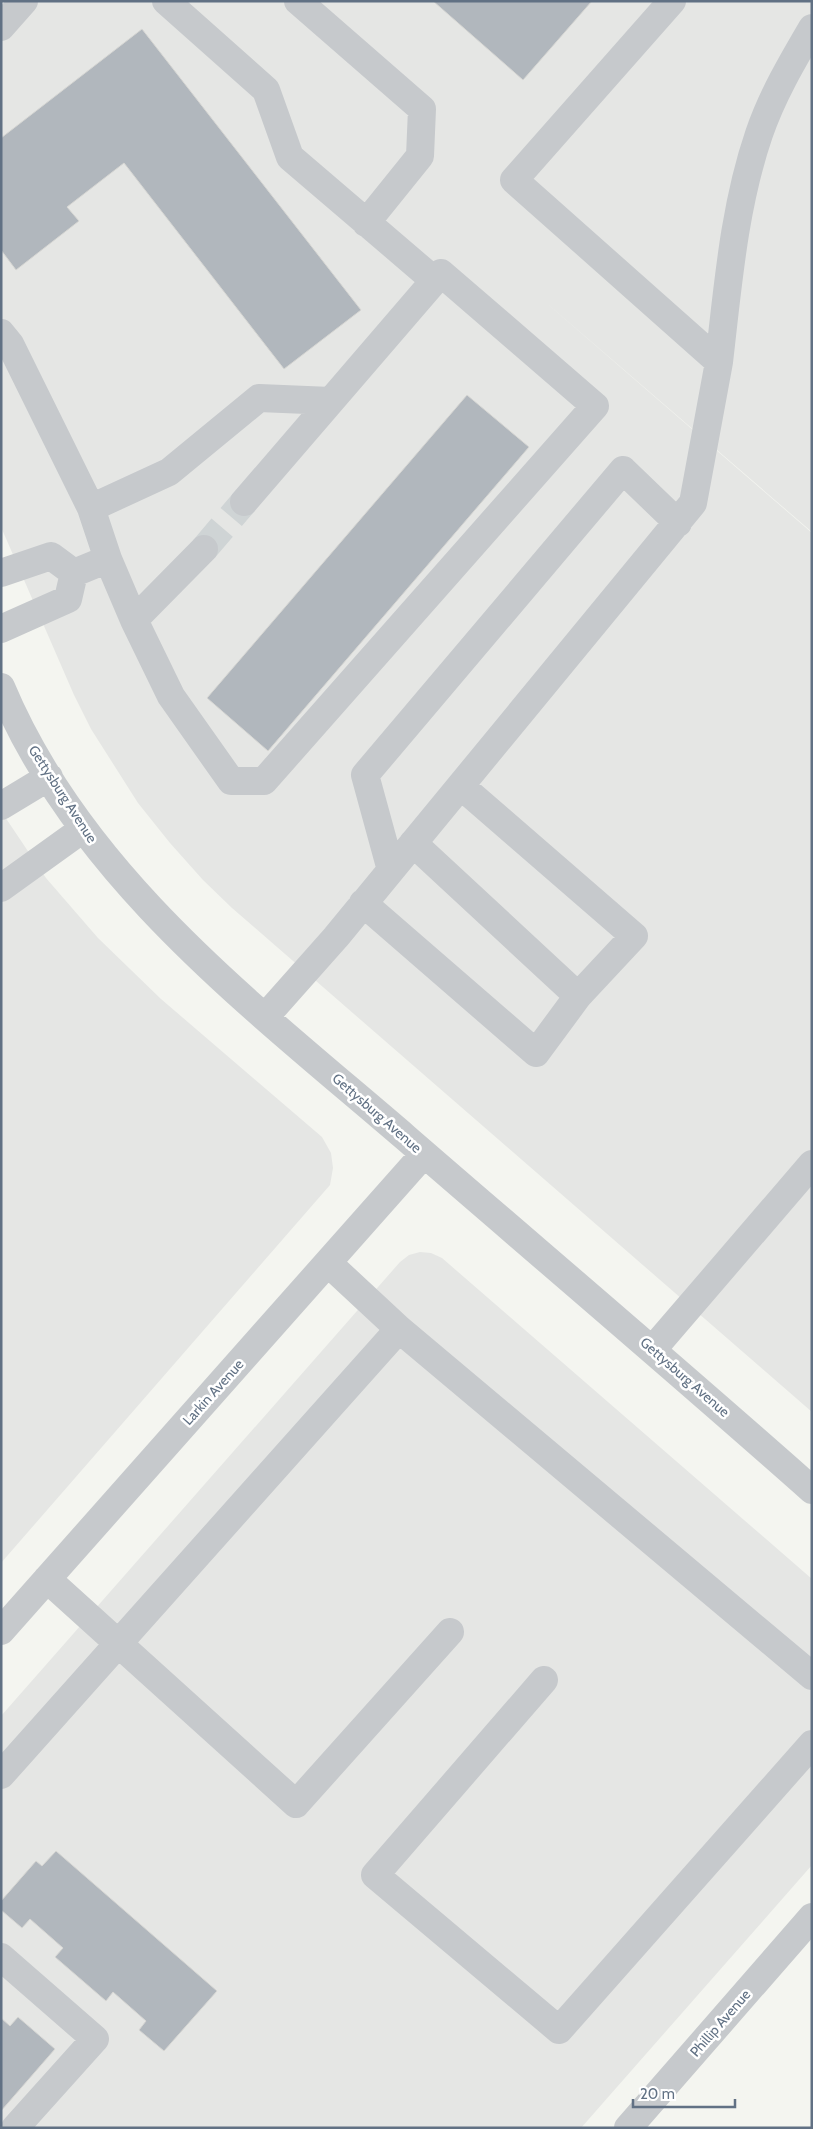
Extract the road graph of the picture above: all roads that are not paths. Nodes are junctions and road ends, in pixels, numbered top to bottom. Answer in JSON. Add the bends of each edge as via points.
{"nodes":[{"id":1,"x":24,"y":1,"type":"edge"},
{"id":2,"x":166,"y":1,"type":"edge"},
{"id":3,"x":298,"y":1,"type":"edge"},
{"id":4,"x":672,"y":1,"type":"edge"},
{"id":5,"x":1,"y":28,"type":"edge"},
{"id":6,"x":812,"y":28,"type":"edge"},
{"id":7,"x":366,"y":223,"type":"junction"},
{"id":8,"x":435,"y":281,"type":"junction"},
{"id":9,"x":1,"y":333,"type":"edge"},
{"id":10,"x":719,"y":362,"type":"junction"},
{"id":11,"x":331,"y":401,"type":"junction"},
{"id":12,"x":244,"y":502,"type":"tunnel mouth"},
{"id":13,"x":91,"y":508,"type":"junction"},
{"id":14,"x":678,"y":523,"type":"junction"},
{"id":15,"x":204,"y":549,"type":"tunnel mouth"},
{"id":16,"x":108,"y":559,"type":"junction"},
{"id":17,"x":1,"y":573,"type":"edge"},
{"id":18,"x":74,"y":573,"type":"junction"},
{"id":19,"x":134,"y":620,"type":"junction"},
{"id":20,"x":1,"y":630,"type":"edge"},
{"id":21,"x":1,"y":687,"type":"edge"},
{"id":22,"x":49,"y":778,"type":"junction"},
{"id":23,"x":461,"y":786,"type":"junction"},
{"id":24,"x":1,"y":806,"type":"edge"},
{"id":25,"x":83,"y":830,"type":"junction"},
{"id":26,"x":413,"y":843,"type":"junction"},
{"id":27,"x":391,"y":870,"type":"junction"},
{"id":28,"x":1,"y":888,"type":"edge"},
{"id":29,"x":363,"y":903,"type":"junction"},
{"id":30,"x":578,"y":996,"type":"junction"},
{"id":31,"x":265,"y":1017,"type":"junction"},
{"id":32,"x":424,"y":1154,"type":"junction"},
{"id":33,"x":812,"y":1164,"type":"edge"},
{"id":34,"x":328,"y":1263,"type":"junction"},
{"id":35,"x":399,"y":1329,"type":"junction"},
{"id":36,"x":653,"y":1349,"type":"junction"},
{"id":37,"x":812,"y":1490,"type":"edge"},
{"id":38,"x":47,"y":1579,"type":"junction"},
{"id":39,"x":2,"y":1627,"type":"edge"},
{"id":40,"x":450,"y":1632,"type":"dead end"},
{"id":41,"x":119,"y":1643,"type":"junction"},
{"id":42,"x":812,"y":1676,"type":"edge"},
{"id":43,"x":544,"y":1680,"type":"dead end"},
{"id":44,"x":812,"y":1744,"type":"edge"},
{"id":45,"x":1,"y":1775,"type":"edge"},
{"id":46,"x":812,"y":1918,"type":"edge"},
{"id":47,"x":1,"y":1957,"type":"edge"},
{"id":48,"x":15,"y":2128,"type":"edge"},
{"id":49,"x":628,"y":2128,"type":"edge"}],
"edges":[{"from":1,"to":5,"type":"street"},
{"from":2,"to":7,"type":"street","via":[[266,90],[290,157]]},
{"from":3,"to":7,"type":"street","via":[[422,109],[420,156]]},
{"from":4,"to":10,"type":"street","via":[[514,180]]},
{"from":6,"to":10,"type":"street","via":[[774,97],[744,183]]},
{"from":7,"to":8,"type":"street"},
{"from":8,"to":11,"type":"street"},
{"from":8,"to":19,"type":"street","via":[[441,273],[595,406],[264,781],[231,781],[171,696]]},
{"from":9,"to":13,"type":"street","via":[[10,344]]},
{"from":10,"to":14,"type":"street","via":[[694,503]]},
{"from":11,"to":12,"type":"street"},
{"from":11,"to":13,"type":"street","via":[[259,398],[169,472]]},
{"from":13,"to":16,"type":"street"},
{"from":14,"to":23,"type":"street"},
{"from":14,"to":27,"type":"street","via":[[623,470],[365,775]]},
{"from":15,"to":19,"type":"street"},
{"from":16,"to":18,"type":"street"},
{"from":16,"to":19,"type":"street"},
{"from":17,"to":18,"type":"street","via":[[51,556]]},
{"from":18,"to":20,"type":"street","via":[[68,599]]},
{"from":21,"to":22,"type":"street","name":"Gettysburg Avenue"},
{"from":22,"to":24,"type":"street"},
{"from":22,"to":25,"type":"street","name":"Gettysburg Avenue"},
{"from":23,"to":26,"type":"street"},
{"from":23,"to":30,"type":"street","via":[[634,936]]},
{"from":25,"to":28,"type":"street"},
{"from":25,"to":31,"type":"street","name":"Gettysburg Avenue","via":[[188,948]]},
{"from":26,"to":27,"type":"street"},
{"from":26,"to":30,"type":"street"},
{"from":27,"to":29,"type":"street"},
{"from":29,"to":30,"type":"street","via":[[536,1054]]},
{"from":29,"to":31,"type":"street"},
{"from":31,"to":32,"type":"street","name":"Gettysburg Avenue"},
{"from":32,"to":34,"type":"street","name":"Larkin Avenue"},
{"from":32,"to":36,"type":"street","name":"Gettysburg Avenue"},
{"from":33,"to":36,"type":"street"},
{"from":34,"to":35,"type":"street"},
{"from":34,"to":38,"type":"street","name":"Larkin Avenue"},
{"from":35,"to":41,"type":"street"},
{"from":35,"to":42,"type":"street"},
{"from":36,"to":37,"type":"street","name":"Gettysburg Avenue"},
{"from":38,"to":39,"type":"street","name":"Larkin Avenue"},
{"from":38,"to":41,"type":"street"},
{"from":40,"to":41,"type":"street","via":[[296,1804]]},
{"from":41,"to":45,"type":"street"},
{"from":43,"to":44,"type":"street","via":[[374,1875],[559,2030]]},
{"from":46,"to":49,"type":"street","name":"Phillip Avenue"},
{"from":47,"to":48,"type":"street","via":[[95,2039]]}]}
